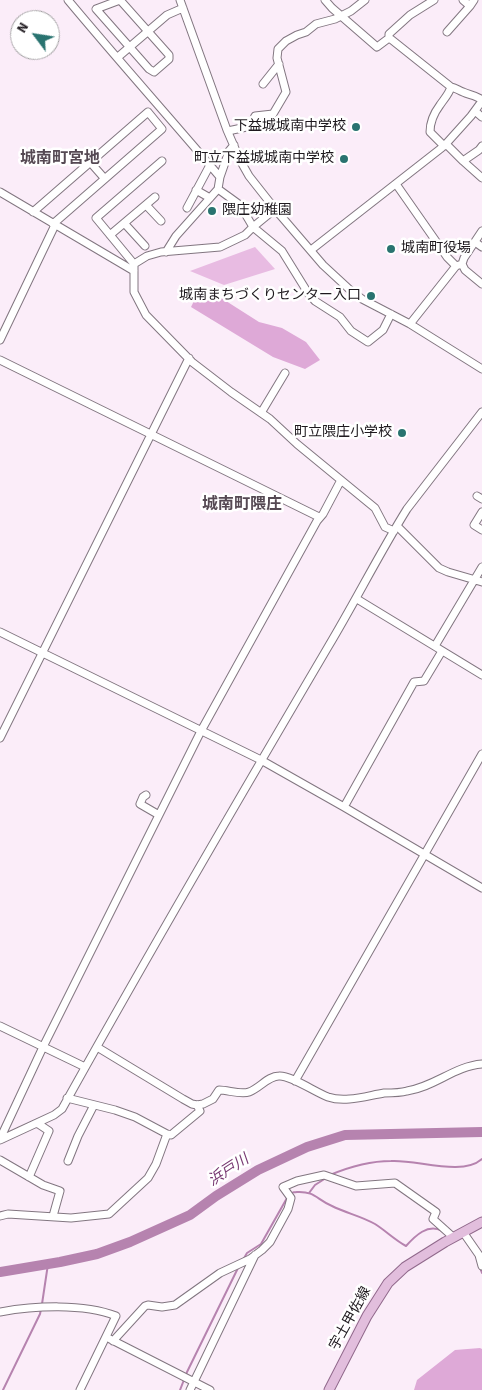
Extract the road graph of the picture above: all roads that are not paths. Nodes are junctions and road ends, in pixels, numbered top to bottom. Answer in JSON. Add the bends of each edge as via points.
{"nodes":[{"id":1,"x":68,"y":0,"type":"edge"},
{"id":2,"x":180,"y":0,"type":"edge"},
{"id":3,"x":325,"y":0,"type":"edge"},
{"id":4,"x":365,"y":0,"type":"edge"},
{"id":5,"x":434,"y":0,"type":"edge"},
{"id":6,"x":463,"y":0,"type":"edge"},
{"id":7,"x":472,"y":3,"type":"edge"},
{"id":8,"x":183,"y":8,"type":"junction"},
{"id":9,"x":342,"y":16,"type":"junction"},
{"id":10,"x":148,"y":32,"type":"junction"},
{"id":11,"x":448,"y":32,"type":"dead end"},
{"id":12,"x":389,"y":38,"type":"junction"},
{"id":13,"x":130,"y":47,"type":"junction"},
{"id":14,"x":118,"y":58,"type":"junction"},
{"id":15,"x":279,"y":64,"type":"junction"},
{"id":16,"x":263,"y":84,"type":"dead end"},
{"id":17,"x":451,"y":87,"type":"junction"},
{"id":18,"x":482,"y":100,"type":"edge"},
{"id":19,"x":475,"y":110,"type":"junction"},
{"id":20,"x":482,"y":117,"type":"edge"},
{"id":21,"x":228,"y":131,"type":"junction"},
{"id":22,"x":234,"y":145,"type":"junction"},
{"id":23,"x":445,"y":145,"type":"junction"},
{"id":24,"x":482,"y":146,"type":"edge"},
{"id":25,"x":162,"y":161,"type":"dead end"},
{"id":26,"x":463,"y":161,"type":"junction"},
{"id":27,"x":90,"y":162,"type":"junction"},
{"id":28,"x":210,"y":165,"type":"junction"},
{"id":29,"x":220,"y":177,"type":"junction"},
{"id":30,"x":482,"y":178,"type":"edge"},
{"id":31,"x":105,"y":179,"type":"junction"},
{"id":32,"x":396,"y":184,"type":"junction"},
{"id":33,"x":218,"y":189,"type":"junction"},
{"id":34,"x":196,"y":190,"type":"junction"},
{"id":35,"x":0,"y":192,"type":"edge"},
{"id":36,"x":155,"y":197,"type":"dead end"},
{"id":37,"x":210,"y":198,"type":"junction"},
{"id":38,"x":146,"y":205,"type":"junction"},
{"id":39,"x":187,"y":208,"type":"dead end"},
{"id":40,"x":275,"y":210,"type":"junction"},
{"id":41,"x":33,"y":212,"type":"junction"},
{"id":42,"x":161,"y":221,"type":"dead end"},
{"id":43,"x":124,"y":224,"type":"junction"},
{"id":44,"x":54,"y":225,"type":"junction"},
{"id":45,"x":253,"y":227,"type":"junction"},
{"id":46,"x":482,"y":231,"type":"edge"},
{"id":47,"x":110,"y":235,"type":"junction"},
{"id":48,"x":475,"y":242,"type":"junction"},
{"id":49,"x":145,"y":246,"type":"dead end"},
{"id":50,"x":482,"y":247,"type":"edge"},
{"id":51,"x":311,"y":250,"type":"junction"},
{"id":52,"x":166,"y":252,"type":"junction"},
{"id":53,"x":459,"y":265,"type":"junction"},
{"id":54,"x":134,"y":267,"type":"junction"},
{"id":55,"x":482,"y":284,"type":"edge"},
{"id":56,"x":391,"y":314,"type":"junction"},
{"id":57,"x":410,"y":324,"type":"junction"},
{"id":58,"x":0,"y":340,"type":"edge"},
{"id":59,"x":189,"y":358,"type":"junction"},
{"id":60,"x":0,"y":360,"type":"edge"},
{"id":61,"x":482,"y":369,"type":"edge"},
{"id":62,"x":285,"y":372,"type":"dead end"},
{"id":63,"x":261,"y":412,"type":"junction"},
{"id":64,"x":482,"y":412,"type":"edge"},
{"id":65,"x":479,"y":421,"type":"edge"},
{"id":66,"x":150,"y":434,"type":"junction"},
{"id":67,"x":341,"y":480,"type":"junction"},
{"id":68,"x":482,"y":512,"type":"edge"},
{"id":69,"x":319,"y":517,"type":"junction"},
{"id":70,"x":395,"y":528,"type":"junction"},
{"id":71,"x":482,"y":530,"type":"edge"},
{"id":72,"x":482,"y":567,"type":"edge"},
{"id":73,"x":478,"y":581,"type":"edge"},
{"id":74,"x":356,"y":599,"type":"junction"},
{"id":75,"x":0,"y":632,"type":"edge"},
{"id":76,"x":435,"y":646,"type":"junction"},
{"id":77,"x":442,"y":651,"type":"junction"},
{"id":78,"x":42,"y":653,"type":"junction"},
{"id":79,"x":482,"y":675,"type":"edge"},
{"id":80,"x":201,"y":731,"type":"junction"},
{"id":81,"x":0,"y":738,"type":"edge"},
{"id":82,"x":482,"y":754,"type":"edge"},
{"id":83,"x":261,"y":760,"type":"junction"},
{"id":84,"x":146,"y":795,"type":"dead end"},
{"id":85,"x":344,"y":807,"type":"junction"},
{"id":86,"x":159,"y":815,"type":"junction"},
{"id":87,"x":424,"y":855,"type":"junction"},
{"id":88,"x":482,"y":888,"type":"edge"},
{"id":89,"x":0,"y":1026,"type":"edge"},
{"id":90,"x":44,"y":1047,"type":"junction"},
{"id":91,"x":97,"y":1047,"type":"junction"},
{"id":92,"x":482,"y":1064,"type":"edge"},
{"id":93,"x":85,"y":1067,"type":"junction"},
{"id":94,"x":294,"y":1081,"type":"junction"},
{"id":95,"x":67,"y":1098,"type":"junction"},
{"id":96,"x":94,"y":1105,"type":"junction"},
{"id":97,"x":196,"y":1105,"type":"junction"},
{"id":98,"x":37,"y":1123,"type":"junction"},
{"id":99,"x":167,"y":1134,"type":"junction"},
{"id":100,"x":0,"y":1140,"type":"edge"},
{"id":101,"x":0,"y":1160,"type":"edge"},
{"id":102,"x":68,"y":1161,"type":"dead end"},
{"id":103,"x":30,"y":1177,"type":"junction"},
{"id":104,"x":0,"y":1216,"type":"edge"},
{"id":105,"x":53,"y":1216,"type":"junction"},
{"id":106,"x":482,"y":1222,"type":"edge"},
{"id":107,"x":463,"y":1232,"type":"junction"},
{"id":108,"x":453,"y":1238,"type":"junction"},
{"id":109,"x":256,"y":1255,"type":"junction"},
{"id":110,"x":482,"y":1266,"type":"edge"},
{"id":111,"x":0,"y":1312,"type":"edge"},
{"id":112,"x":106,"y":1337,"type":"junction"},
{"id":113,"x":113,"y":1341,"type":"junction"},
{"id":114,"x":194,"y":1382,"type":"junction"},
{"id":115,"x":80,"y":1390,"type":"edge"},
{"id":116,"x":190,"y":1390,"type":"edge"},
{"id":117,"x":210,"y":1390,"type":"edge"},
{"id":118,"x":329,"y":1390,"type":"edge"}],
"edges":[{"from":1,"to":14,"type":"street"},
{"from":2,"to":8,"type":"street"},
{"from":3,"to":9,"type":"street"},
{"from":4,"to":9,"type":"street"},
{"from":5,"to":12,"type":"street","via":[[410,15],[389,34]]},
{"from":6,"to":7,"type":"street"},
{"from":7,"to":11,"type":"street"},
{"from":8,"to":10,"type":"street"},
{"from":8,"to":21,"type":"street"},
{"from":9,"to":12,"type":"street","via":[[377,47]]},
{"from":9,"to":15,"type":"street","via":[[316,24],[286,40],[278,49]]},
{"from":10,"to":13,"type":"street"},
{"from":10,"to":13,"type":"street","via":[[169,55],[169,59],[154,72]]},
{"from":10,"to":13,"type":"street","via":[[120,0],[96,9]]},
{"from":12,"to":17,"type":"street"},
{"from":13,"to":14,"type":"street"},
{"from":14,"to":28,"type":"street"},
{"from":15,"to":16,"type":"street"},
{"from":15,"to":21,"type":"street","via":[[286,92],[274,113],[255,116],[251,126]]},
{"from":17,"to":18,"type":"street"},
{"from":17,"to":23,"type":"street","via":[[430,126],[430,132]]},
{"from":18,"to":19,"type":"street"},
{"from":19,"to":20,"type":"street"},
{"from":19,"to":23,"type":"street"},
{"from":21,"to":22,"type":"street"},
{"from":22,"to":29,"type":"street"},
{"from":22,"to":40,"type":"street","via":[[249,176]]},
{"from":23,"to":26,"type":"street"},
{"from":23,"to":32,"type":"street"},
{"from":24,"to":26,"type":"street"},
{"from":25,"to":47,"type":"street","via":[[96,218]]},
{"from":26,"to":30,"type":"street"},
{"from":27,"to":31,"type":"street"},
{"from":27,"to":31,"type":"street","via":[[148,112],[162,129]]},
{"from":27,"to":41,"type":"street"},
{"from":28,"to":29,"type":"street"},
{"from":28,"to":34,"type":"street"},
{"from":29,"to":33,"type":"street"},
{"from":31,"to":44,"type":"street"},
{"from":32,"to":51,"type":"street"},
{"from":32,"to":53,"type":"street","via":[[448,257]]},
{"from":33,"to":37,"type":"street"},
{"from":33,"to":45,"type":"street","via":[[240,205]]},
{"from":34,"to":37,"type":"street"},
{"from":34,"to":39,"type":"street"},
{"from":35,"to":41,"type":"street"},
{"from":36,"to":38,"type":"street"},
{"from":37,"to":52,"type":"street"},
{"from":38,"to":42,"type":"street"},
{"from":38,"to":43,"type":"street"},
{"from":40,"to":45,"type":"street"},
{"from":40,"to":51,"type":"street"},
{"from":41,"to":44,"type":"street"},
{"from":43,"to":47,"type":"street"},
{"from":43,"to":49,"type":"street"},
{"from":44,"to":54,"type":"street"},
{"from":44,"to":58,"type":"street"},
{"from":45,"to":52,"type":"street","via":[[245,235],[220,247]]},
{"from":45,"to":56,"type":"street","via":[[282,251],[315,301],[340,317],[351,331],[368,342],[383,330]]},
{"from":46,"to":48,"type":"street"},
{"from":47,"to":54,"type":"street"},
{"from":48,"to":50,"type":"street"},
{"from":48,"to":53,"type":"street"},
{"from":51,"to":56,"type":"street","via":[[349,289]]},
{"from":52,"to":54,"type":"street","via":[[146,256]]},
{"from":53,"to":55,"type":"street"},
{"from":53,"to":57,"type":"street"},
{"from":54,"to":59,"type":"street","via":[[134,292],[146,316]]},
{"from":56,"to":57,"type":"street"},
{"from":57,"to":61,"type":"street"},
{"from":59,"to":63,"type":"street"},
{"from":59,"to":66,"type":"street"},
{"from":60,"to":66,"type":"street"},
{"from":62,"to":63,"type":"street"},
{"from":63,"to":67,"type":"street"},
{"from":64,"to":65,"type":"street"},
{"from":65,"to":70,"type":"street"},
{"from":66,"to":69,"type":"street"},
{"from":66,"to":78,"type":"street"},
{"from":67,"to":69,"type":"street"},
{"from":67,"to":70,"type":"street","via":[[375,508],[385,528]]},
{"from":68,"to":71,"type":"street","via":[[474,525]]},
{"from":69,"to":80,"type":"street"},
{"from":70,"to":73,"type":"street","via":[[439,568]]},
{"from":70,"to":74,"type":"street"},
{"from":72,"to":73,"type":"street"},
{"from":73,"to":76,"type":"street"},
{"from":74,"to":76,"type":"street"},
{"from":74,"to":83,"type":"street"},
{"from":75,"to":78,"type":"street"},
{"from":76,"to":77,"type":"street"},
{"from":77,"to":79,"type":"street"},
{"from":77,"to":85,"type":"street","via":[[424,681],[414,682]]},
{"from":78,"to":80,"type":"street"},
{"from":78,"to":81,"type":"street"},
{"from":80,"to":83,"type":"street"},
{"from":80,"to":86,"type":"street"},
{"from":82,"to":87,"type":"street"},
{"from":83,"to":85,"type":"street"},
{"from":83,"to":91,"type":"street"},
{"from":84,"to":86,"type":"street","via":[[140,804]]},
{"from":85,"to":87,"type":"street"},
{"from":86,"to":90,"type":"street"},
{"from":87,"to":88,"type":"street"},
{"from":87,"to":94,"type":"street"},
{"from":89,"to":90,"type":"street"},
{"from":90,"to":93,"type":"street"},
{"from":90,"to":100,"type":"street"},
{"from":91,"to":93,"type":"street"},
{"from":91,"to":97,"type":"street"},
{"from":92,"to":94,"type":"street","via":[[452,1072],[419,1088],[351,1098],[329,1097]]},
{"from":93,"to":95,"type":"street"},
{"from":94,"to":97,"type":"street","via":[[278,1076],[249,1092],[219,1090],[213,1099]]},
{"from":95,"to":96,"type":"street"},
{"from":95,"to":98,"type":"street","via":[[62,1109]]},
{"from":96,"to":99,"type":"street","via":[[140,1119]]},
{"from":96,"to":102,"type":"street"},
{"from":97,"to":99,"type":"street","via":[[200,1111],[171,1135]]},
{"from":98,"to":100,"type":"street"},
{"from":98,"to":103,"type":"street","via":[[49,1131]]},
{"from":99,"to":105,"type":"street","via":[[148,1178],[109,1214],[71,1218]]},
{"from":101,"to":103,"type":"street"},
{"from":103,"to":105,"type":"street","via":[[60,1192]]},
{"from":104,"to":105,"type":"street"},
{"from":106,"to":107,"type":"main road","name":"宇土甲佐線"},
{"from":107,"to":108,"type":"main road","name":"宇土甲佐線"},
{"from":107,"to":110,"type":"street","via":[[479,1255]]},
{"from":108,"to":109,"type":"street","via":[[433,1219],[436,1212],[395,1183],[356,1186],[324,1175],[283,1187],[291,1198],[288,1209],[270,1242]]},
{"from":108,"to":118,"type":"main road","name":"宇土甲佐線","via":[[405,1267],[388,1283]]},
{"from":109,"to":113,"type":"street","via":[[220,1273],[175,1305],[144,1306]]},
{"from":109,"to":114,"type":"street"},
{"from":111,"to":112,"type":"street","via":[[42,1307],[113,1314],[116,1316]]},
{"from":112,"to":113,"type":"street"},
{"from":112,"to":115,"type":"street"},
{"from":113,"to":114,"type":"street"},
{"from":114,"to":116,"type":"street"},
{"from":114,"to":117,"type":"street"}]}
